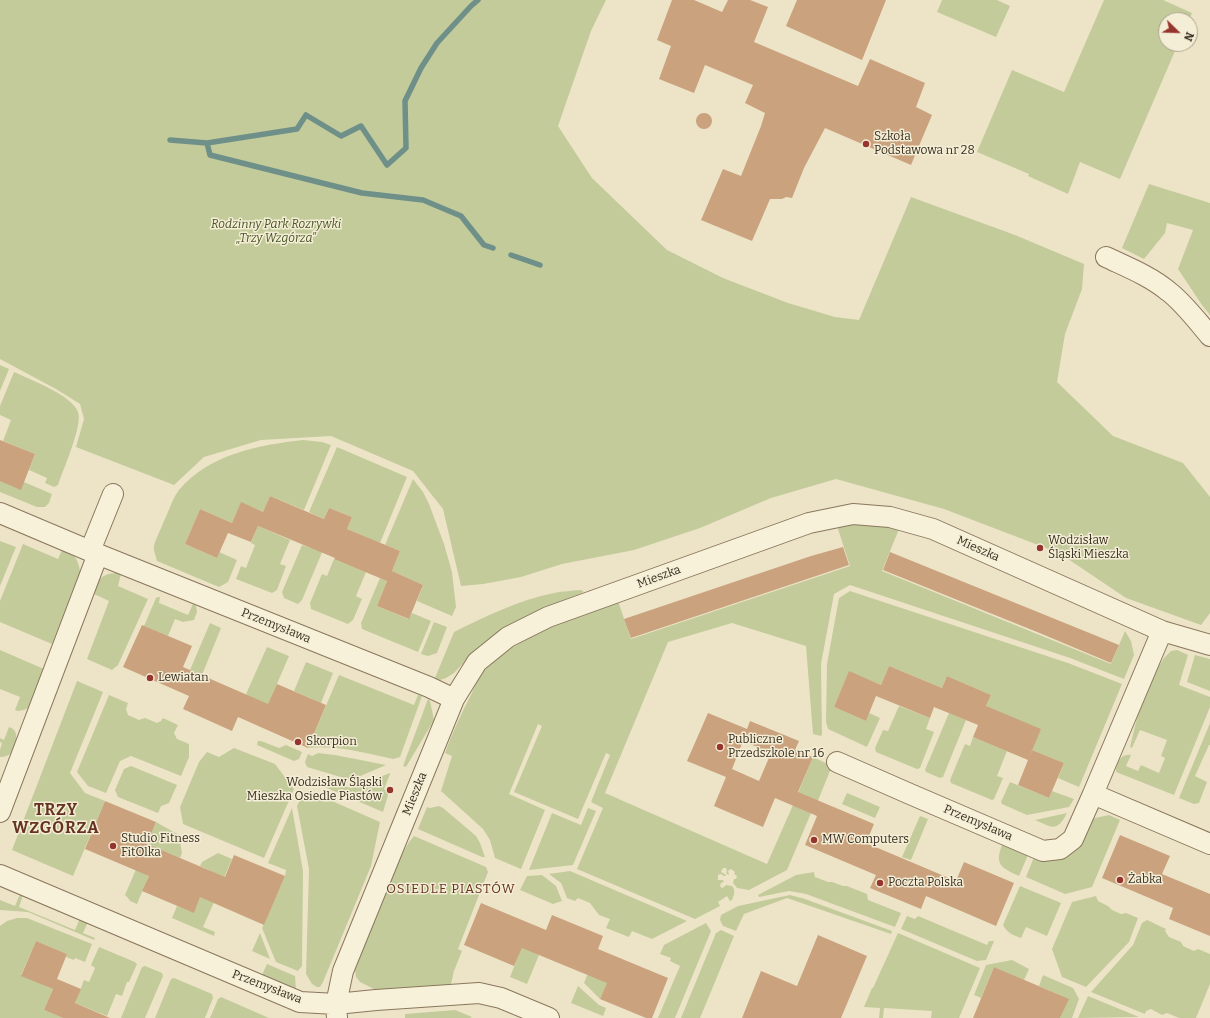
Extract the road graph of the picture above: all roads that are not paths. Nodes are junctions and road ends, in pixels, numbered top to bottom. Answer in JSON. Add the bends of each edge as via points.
{"nodes":[{"id":1,"x":1106,"y":257,"type":"dead end"},
{"id":2,"x":1210,"y":336,"type":"edge"},
{"id":3,"x":113,"y":494,"type":"dead end"},
{"id":4,"x":0,"y":513,"type":"edge"},
{"id":5,"x":94,"y":553,"type":"junction"},
{"id":6,"x":1162,"y":631,"type":"junction"},
{"id":7,"x":1210,"y":644,"type":"edge"},
{"id":8,"x":454,"y":699,"type":"junction"},
{"id":9,"x":837,"y":762,"type":"dead end"},
{"id":10,"x":1093,"y":794,"type":"junction"},
{"id":11,"x":0,"y":812,"type":"edge"},
{"id":12,"x":1210,"y":844,"type":"edge"},
{"id":13,"x":0,"y":875,"type":"edge"},
{"id":14,"x":337,"y":1011,"type":"edge"},
{"id":15,"x":549,"y":1018,"type":"edge"}],
"edges":[{"from":1,"to":2,"type":"street","via":[[1153,280],[1169,291]]},
{"from":3,"to":5,"type":"street"},
{"from":4,"to":5,"type":"street","name":"Przemysława"},
{"from":5,"to":8,"type":"street","name":"Przemysława"},
{"from":5,"to":11,"type":"street"},
{"from":6,"to":7,"type":"street","name":"Mieszka"},
{"from":6,"to":8,"type":"street","name":"Mieszka","via":[[933,529],[890,517],[853,514],[809,523],[548,617],[508,637],[477,662]]},
{"from":6,"to":10,"type":"street","name":"Przemysława"},
{"from":8,"to":14,"type":"street","name":"Mieszka","via":[[343,971]]},
{"from":9,"to":10,"type":"street","name":"Przemysława","via":[[1043,851],[1060,849],[1073,839]]},
{"from":10,"to":12,"type":"street"},
{"from":13,"to":14,"type":"street","name":"Przemysława","via":[[300,1002]]},
{"from":14,"to":15,"type":"street","name":"Przemysława","via":[[376,1000],[479,993],[501,998]]}]}
